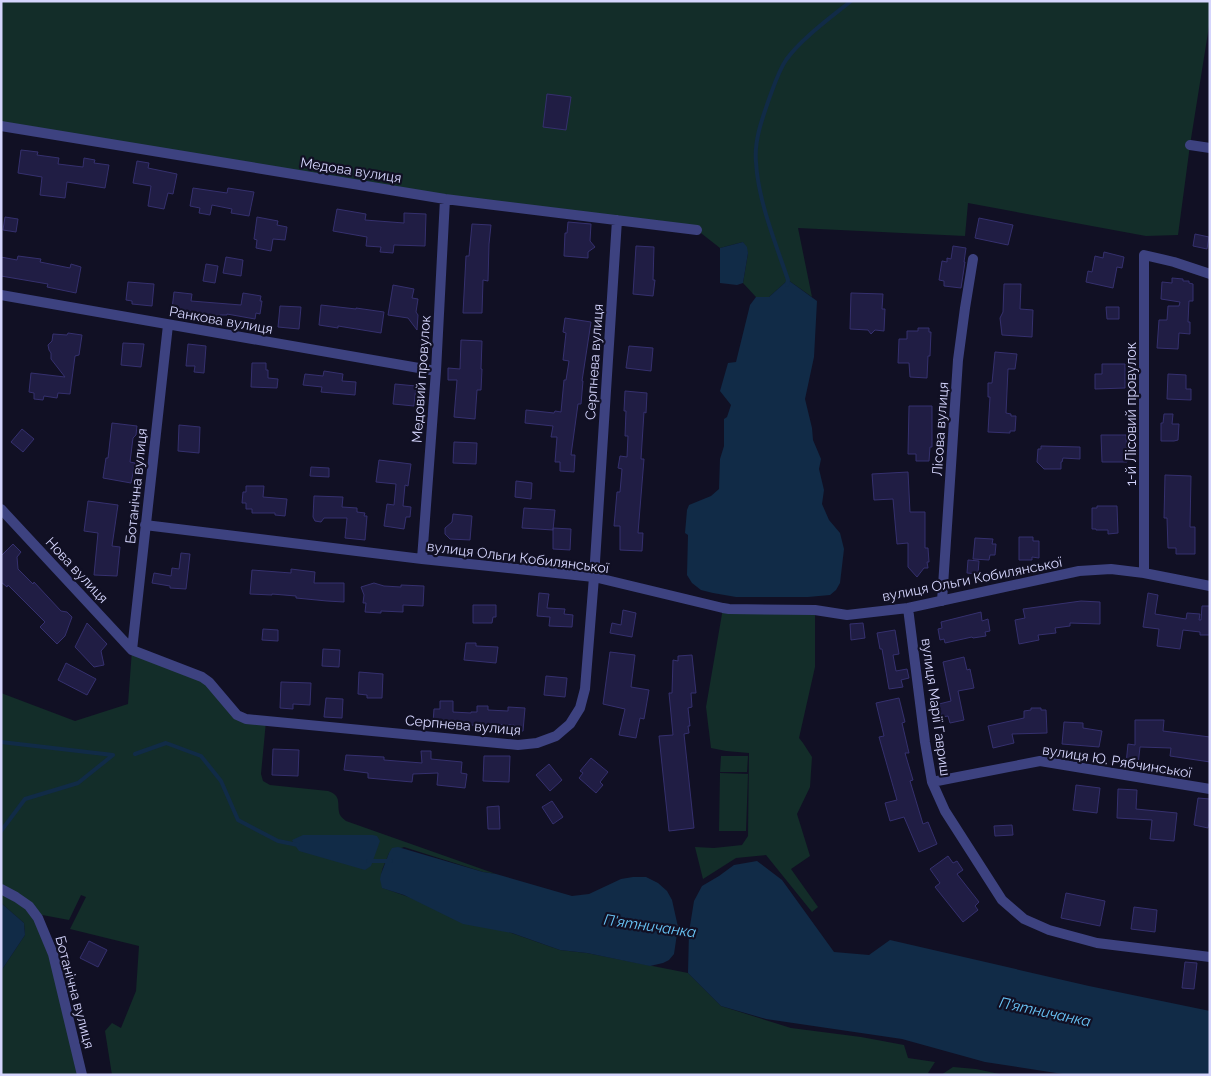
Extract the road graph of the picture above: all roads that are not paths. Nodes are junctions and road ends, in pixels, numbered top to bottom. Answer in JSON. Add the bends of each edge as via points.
{"nodes":[{"id":1,"x":1,"y":126,"type":"edge"},
{"id":2,"x":1190,"y":145,"type":"dead end"},
{"id":3,"x":1210,"y":148,"type":"edge"},
{"id":4,"x":445,"y":199,"type":"junction"},
{"id":5,"x":617,"y":220,"type":"junction"},
{"id":6,"x":697,"y":230,"type":"dead end"},
{"id":7,"x":973,"y":259,"type":"dead end"},
{"id":8,"x":1210,"y":274,"type":"edge"},
{"id":9,"x":1,"y":296,"type":"edge"},
{"id":10,"x":168,"y":325,"type":"junction"},
{"id":11,"x":436,"y":371,"type":"junction"},
{"id":12,"x":1,"y":509,"type":"edge"},
{"id":13,"x":145,"y":525,"type":"junction"},
{"id":14,"x":422,"y":559,"type":"junction"},
{"id":15,"x":1144,"y":573,"type":"junction"},
{"id":16,"x":594,"y":577,"type":"junction"},
{"id":17,"x":1210,"y":586,"type":"edge"},
{"id":18,"x":942,"y":601,"type":"junction"},
{"id":19,"x":908,"y":608,"type":"junction"},
{"id":20,"x":132,"y":650,"type":"junction"},
{"id":21,"x":932,"y":782,"type":"junction"},
{"id":22,"x":1210,"y":789,"type":"edge"},
{"id":23,"x":1,"y":889,"type":"edge"},
{"id":24,"x":1210,"y":957,"type":"edge"},
{"id":25,"x":82,"y":1075,"type":"edge"}],
"edges":[{"from":1,"to":4,"type":"street","name":"Медова вулиця"},
{"from":2,"to":3,"type":"street"},
{"from":4,"to":5,"type":"street","name":"Медова вулиця"},
{"from":4,"to":11,"type":"street","name":"Медовий провулок"},
{"from":5,"to":6,"type":"street","name":"Медова вулиця"},
{"from":5,"to":16,"type":"street","name":"Серпнева вулиця"},
{"from":7,"to":18,"type":"street","name":"Лісова вулиця","via":[[958,360]]},
{"from":8,"to":15,"type":"street","name":"1-й Лісовий провулок","via":[[1144,255]]},
{"from":9,"to":10,"type":"street","name":"Ранкова вулиця"},
{"from":10,"to":11,"type":"street","name":"Ранкова вулиця"},
{"from":10,"to":13,"type":"street","name":"Ботанічна вулиця"},
{"from":11,"to":14,"type":"street","name":"Медовий провулок"},
{"from":12,"to":20,"type":"street","name":"Нова вулиця"},
{"from":13,"to":14,"type":"street","name":"вулиця Ольги Кобилянської"},
{"from":13,"to":20,"type":"street","name":"Ботанічна вулиця"},
{"from":14,"to":16,"type":"street","name":"вулиця Ольги Кобилянської"},
{"from":15,"to":17,"type":"street","name":"вулиця Ольги Кобилянської"},
{"from":15,"to":18,"type":"street","name":"вулиця Ольги Кобилянської","via":[[1111,569],[1079,571]]},
{"from":16,"to":19,"type":"street","name":"вулиця Ольги Кобилянської","via":[[723,608],[815,610],[847,615]]},
{"from":16,"to":20,"type":"street","name":"Серпнева вулиця","via":[[585,690],[580,708],[570,724],[556,736],[537,744],[518,745],[246,718],[237,715],[202,677]]},
{"from":18,"to":19,"type":"street","name":"вулиця Ольги Кобилянської"},
{"from":19,"to":21,"type":"street","name":"вулиця Марії Гавриш"},
{"from":21,"to":22,"type":"street","name":"вулиця Ю. Рябчинської","via":[[1040,761]]},
{"from":21,"to":24,"type":"street","name":"вулиця Марії Гавриш","via":[[945,811],[1002,900],[1024,919],[1049,930],[1097,943]]},
{"from":23,"to":25,"type":"street","name":"Ботанічна вулиця","via":[[29,906],[38,918],[53,954]]}]}
